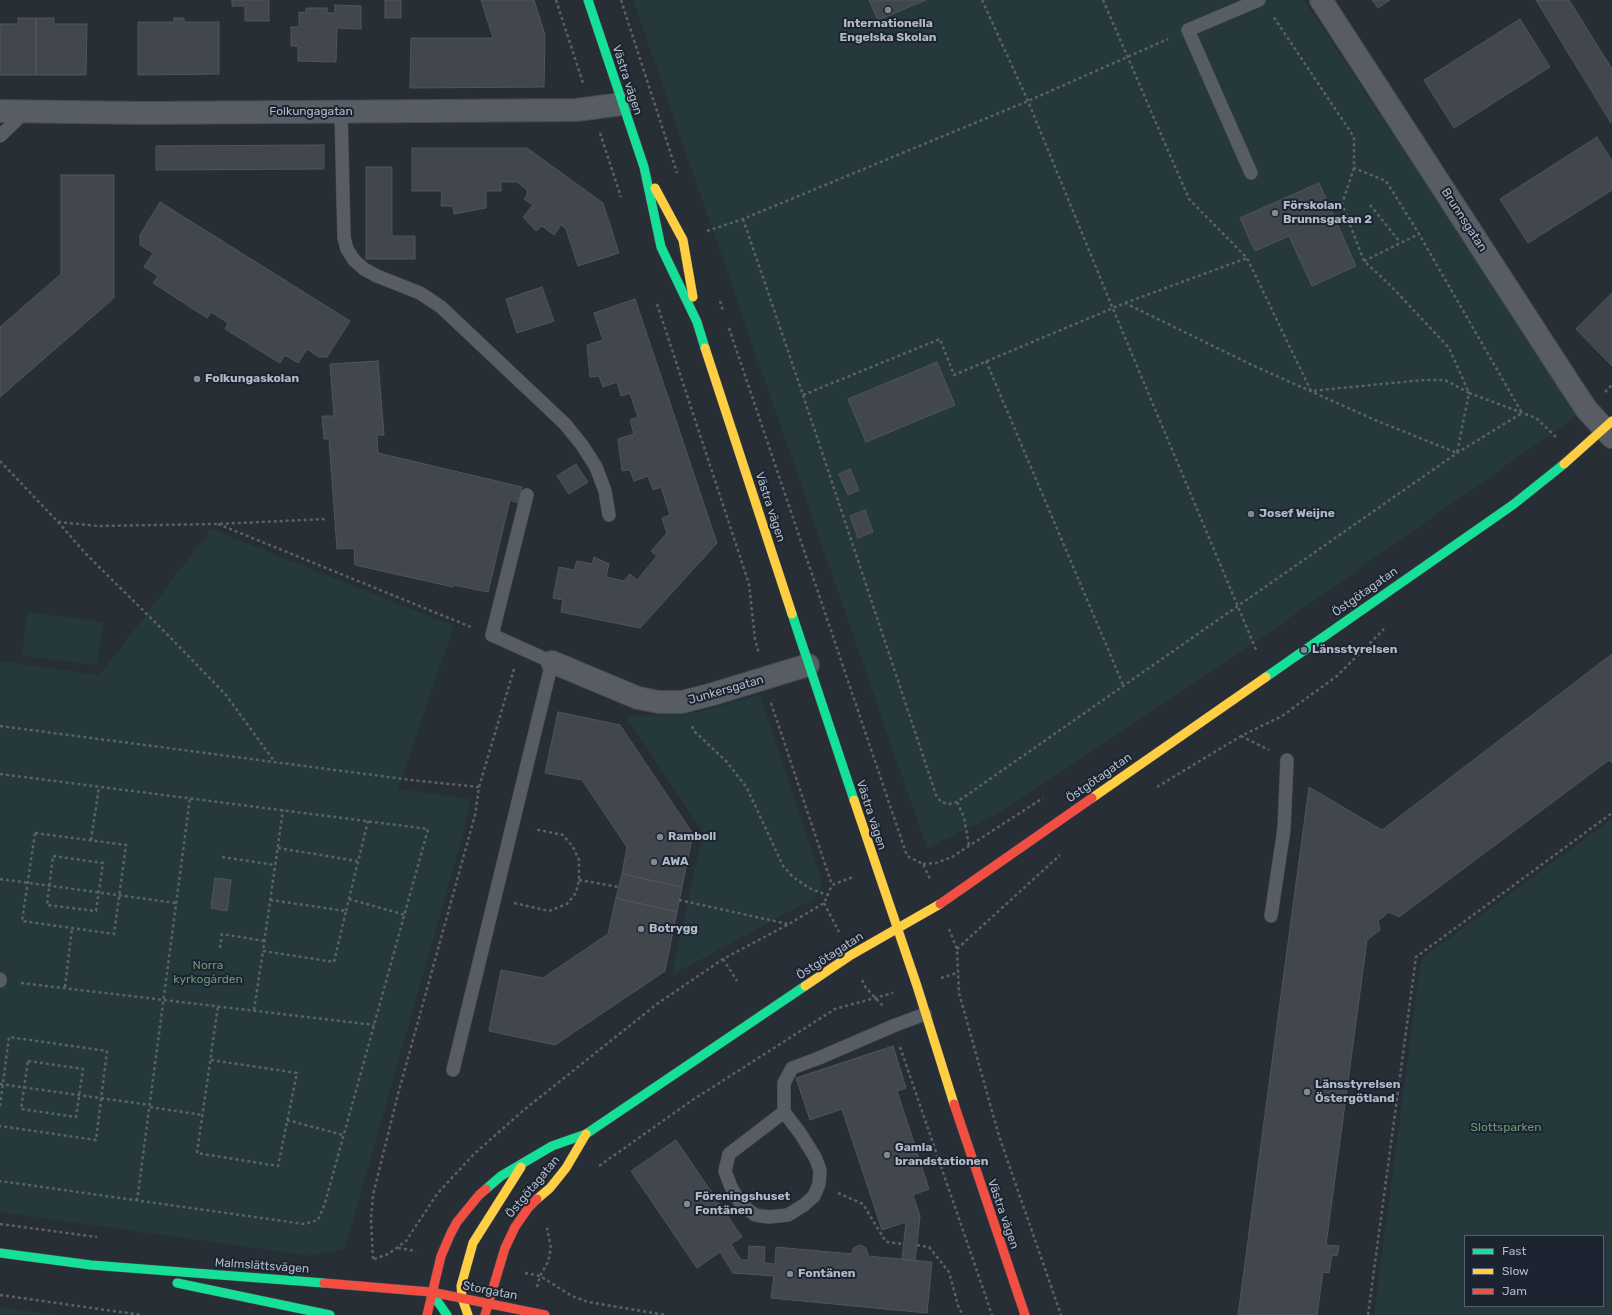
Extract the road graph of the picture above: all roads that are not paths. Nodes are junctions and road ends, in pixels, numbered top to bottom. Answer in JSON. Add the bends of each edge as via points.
{"nodes":[{"id":1,"x":588,"y":0,"type":"edge"},
{"id":2,"x":1259,"y":0,"type":"edge"},
{"id":3,"x":1321,"y":0,"type":"edge"},
{"id":4,"x":1234,"y":5,"type":"edge"},
{"id":5,"x":622,"y":104,"type":"junction"},
{"id":6,"x":0,"y":111,"type":"edge"},
{"id":7,"x":26,"y":111,"type":"junction"},
{"id":8,"x":341,"y":111,"type":"junction"},
{"id":9,"x":0,"y":136,"type":"edge"},
{"id":10,"x":644,"y":167,"type":"junction"},
{"id":11,"x":1251,"y":173,"type":"dead end"},
{"id":12,"x":697,"y":322,"type":"junction"},
{"id":13,"x":1610,"y":429,"type":"edge"},
{"id":14,"x":527,"y":495,"type":"dead end"},
{"id":15,"x":609,"y":515,"type":"dead end"},
{"id":16,"x":552,"y":662,"type":"junction"},
{"id":17,"x":808,"y":665,"type":"junction"},
{"id":18,"x":1287,"y":760,"type":"dead end"},
{"id":19,"x":1271,"y":916,"type":"dead end"},
{"id":20,"x":897,"y":930,"type":"junction"},
{"id":21,"x":925,"y":1014,"type":"junction"},
{"id":22,"x":453,"y":1070,"type":"dead end"},
{"id":23,"x":784,"y":1112,"type":"junction"},
{"id":24,"x":586,"y":1134,"type":"junction"},
{"id":25,"x":524,"y":1162,"type":"junction"},
{"id":26,"x":0,"y":1253,"type":"edge"},
{"id":27,"x":91,"y":1265,"type":"junction"},
{"id":28,"x":431,"y":1292,"type":"junction"},
{"id":29,"x":462,"y":1298,"type":"junction"},
{"id":30,"x":488,"y":1303,"type":"junction"},
{"id":31,"x":330,"y":1315,"type":"edge"},
{"id":32,"x":427,"y":1315,"type":"edge"},
{"id":33,"x":446,"y":1315,"type":"edge"},
{"id":34,"x":468,"y":1315,"type":"edge"},
{"id":35,"x":485,"y":1315,"type":"edge"},
{"id":36,"x":545,"y":1315,"type":"edge"},
{"id":37,"x":1025,"y":1315,"type":"edge"}],
"edges":[{"from":1,"to":5,"type":"main road","name":"Västra vägen"},
{"from":2,"to":4,"type":"lane"},
{"from":3,"to":13,"type":"street","name":"Brunnsgatan","via":[[1587,410]]},
{"from":4,"to":11,"type":"lane","via":[[1188,30]]},
{"from":5,"to":8,"type":"street","name":"Folkungagatan","via":[[576,110]]},
{"from":5,"to":10,"type":"main road","name":"Västra vägen"},
{"from":6,"to":7,"type":"street","name":"Folkungagatan"},
{"from":7,"to":8,"type":"street","name":"Folkungagatan"},
{"from":7,"to":9,"type":"lane"},
{"from":8,"to":15,"type":"lane","via":[[344,238],[350,255],[364,269],[420,293],[441,307],[565,424],[596,467],[605,491]]},
{"from":10,"to":12,"type":"main road","name":"Västra vägen","via":[[661,247]]},
{"from":10,"to":12,"type":"main road","name":"Västra vägen","via":[[683,240]]},
{"from":12,"to":17,"type":"main road","name":"Västra vägen"},
{"from":13,"to":20,"type":"main road","name":"Östgötagatan","via":[[1514,504],[940,904]]},
{"from":14,"to":16,"type":"lane","via":[[492,635]]},
{"from":16,"to":17,"type":"street","name":"Junkersgatan","via":[[638,698],[659,702],[682,702]]},
{"from":16,"to":22,"type":"lane"},
{"from":17,"to":20,"type":"main road","name":"Västra vägen"},
{"from":18,"to":19,"type":"lane","via":[[1284,829]]},
{"from":20,"to":21,"type":"main road","name":"Västra vägen"},
{"from":20,"to":24,"type":"main road","name":"Östgötagatan","via":[[851,955]]},
{"from":21,"to":23,"type":"lane","via":[[792,1068],[784,1083]]},
{"from":21,"to":37,"type":"main road","name":"Västra vägen","via":[[964,1138]]},
{"from":23,"to":23,"type":"lane","via":[[729,1154],[725,1171],[731,1187],[741,1204],[755,1215],[788,1215],[814,1196],[819,1184],[820,1170],[815,1157]]},
{"from":24,"to":25,"type":"main road","name":"Östgötagatan","via":[[552,1146]]},
{"from":24,"to":30,"type":"main road","name":"Östgötagatan","via":[[566,1168],[550,1188],[529,1207],[515,1227],[505,1248]]},
{"from":25,"to":28,"type":"main road","name":"Östgötagatan","via":[[501,1176],[479,1195],[457,1222],[441,1256]]},
{"from":25,"to":29,"type":"main road","via":[[473,1243],[461,1286]]},
{"from":26,"to":27,"type":"main road","name":"Malmslättsvägen"},
{"from":27,"to":28,"type":"main road","name":"Malmslättsvägen"},
{"from":27,"to":31,"type":"main road","name":"Malmslättsvägen"},
{"from":28,"to":29,"type":"main road","name":"Storgatan"},
{"from":28,"to":32,"type":"main road","name":"Östgötagatan"},
{"from":28,"to":33,"type":"main road"},
{"from":29,"to":30,"type":"main road","name":"Storgatan"},
{"from":29,"to":34,"type":"main road"},
{"from":30,"to":35,"type":"main road","name":"Östgötagatan"},
{"from":30,"to":36,"type":"main road","name":"Storgatan"}]}
